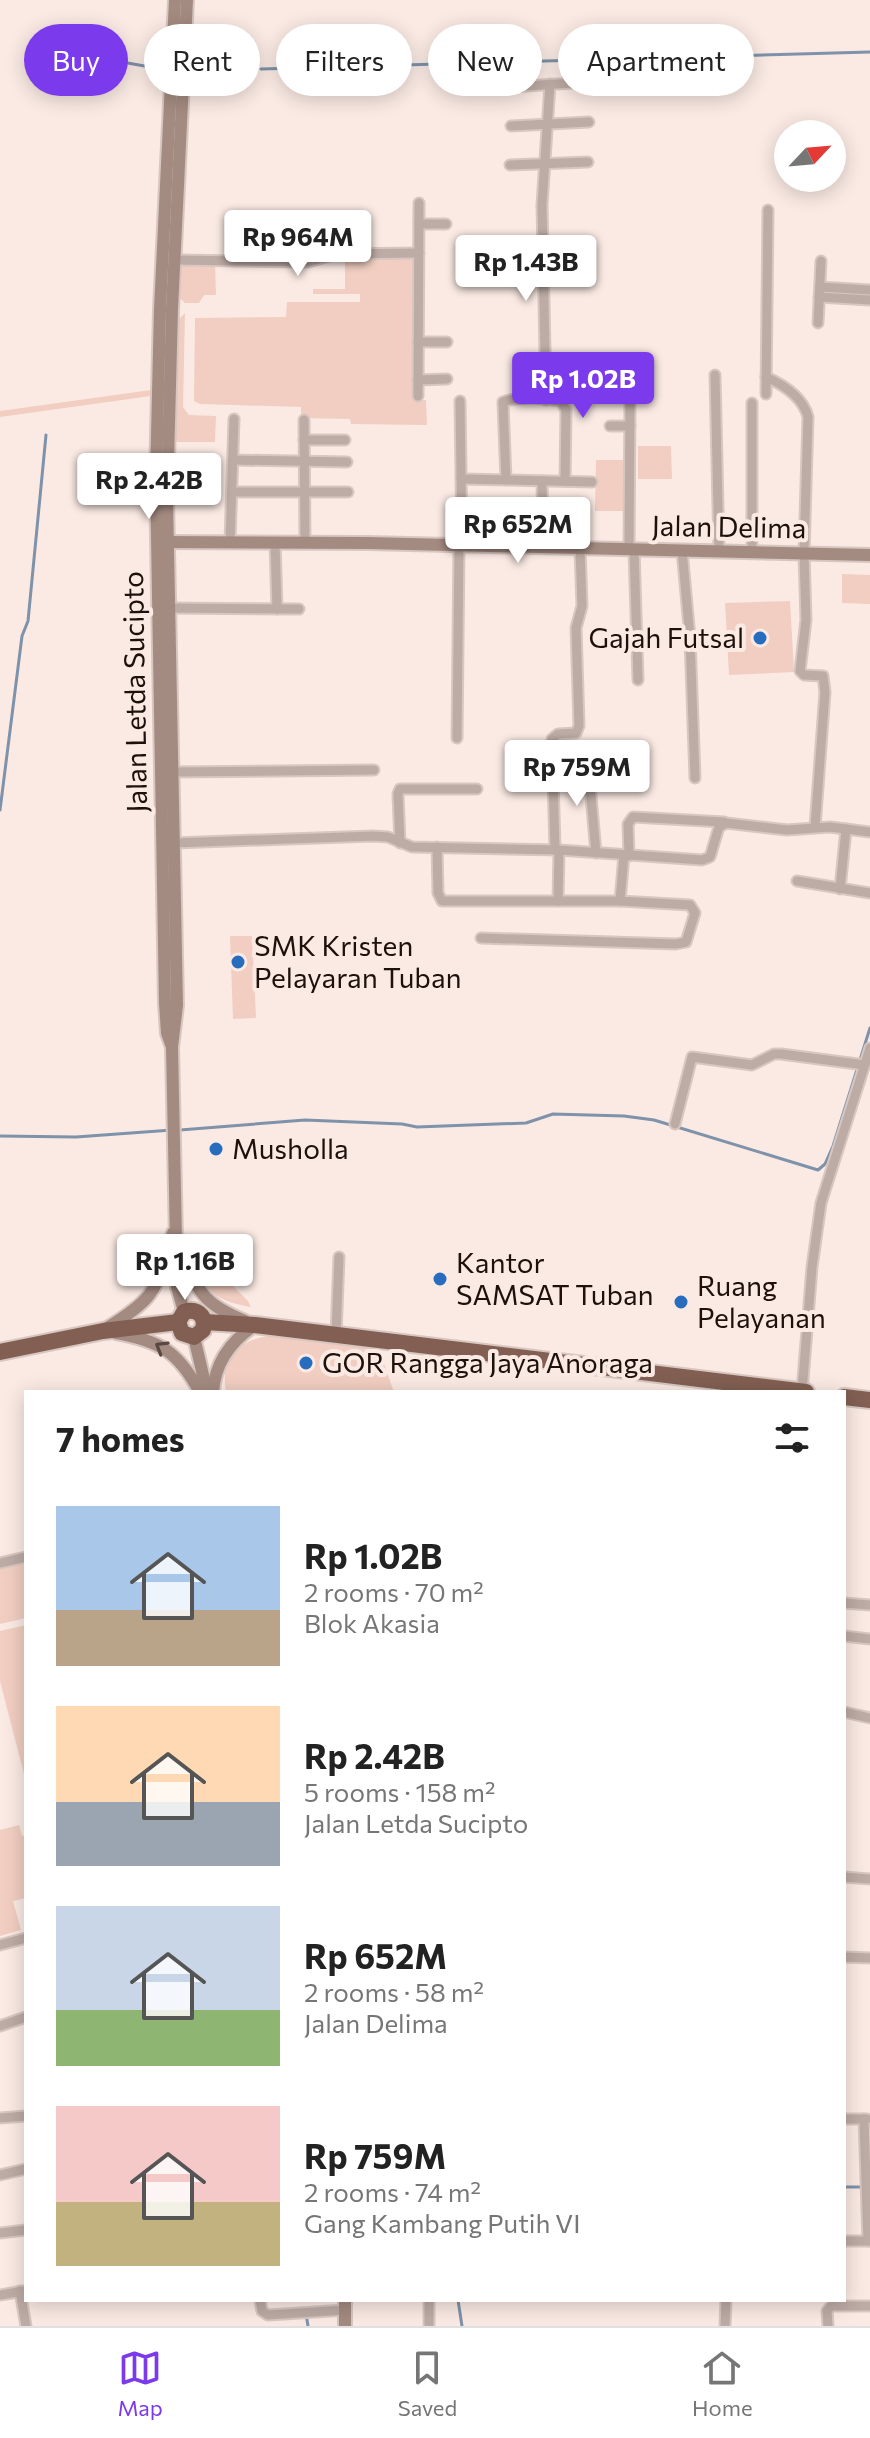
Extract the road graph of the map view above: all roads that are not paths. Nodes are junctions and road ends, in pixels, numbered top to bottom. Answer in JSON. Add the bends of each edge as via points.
{"nodes":[{"id":1,"x":175,"y":0,"type":"edge"},
{"id":2,"x":187,"y":0,"type":"edge"},
{"id":3,"x":176,"y":24,"type":"edge"},
{"id":4,"x":184,"y":24,"type":"edge"},
{"id":5,"x":550,"y":84,"type":"junction"},
{"id":6,"x":558,"y":84,"type":"edge"},
{"id":7,"x":542,"y":85,"type":"edge"},
{"id":8,"x":178,"y":96,"type":"edge"},
{"id":9,"x":178,"y":96,"type":"edge"},
{"id":10,"x":589,"y":122,"type":"dead end"},
{"id":11,"x":546,"y":124,"type":"junction"},
{"id":12,"x":511,"y":126,"type":"dead end"},
{"id":13,"x":588,"y":162,"type":"dead end"},
{"id":14,"x":544,"y":164,"type":"junction"},
{"id":15,"x":510,"y":165,"type":"dead end"},
{"id":16,"x":419,"y":203,"type":"dead end"},
{"id":17,"x":768,"y":210,"type":"dead end"},
{"id":18,"x":419,"y":224,"type":"junction"},
{"id":19,"x":446,"y":224,"type":"dead end"},
{"id":20,"x":419,"y":253,"type":"junction"},
{"id":21,"x":175,"y":260,"type":"junction"},
{"id":22,"x":821,"y":261,"type":"dead end"},
{"id":23,"x":870,"y":290,"type":"edge"},
{"id":24,"x":819,"y":292,"type":"junction"},
{"id":25,"x":870,"y":300,"type":"edge"},
{"id":26,"x":166,"y":309,"type":"junction"},
{"id":27,"x":818,"y":323,"type":"dead end"},
{"id":28,"x":418,"y":342,"type":"junction"},
{"id":29,"x":447,"y":342,"type":"dead end"},
{"id":30,"x":715,"y":375,"type":"dead end"},
{"id":31,"x":766,"y":377,"type":"junction"},
{"id":32,"x":447,"y":379,"type":"dead end"},
{"id":33,"x":418,"y":380,"type":"junction"},
{"id":34,"x":766,"y":394,"type":"dead end"},
{"id":35,"x":418,"y":396,"type":"dead end"},
{"id":36,"x":546,"y":400,"type":"junction"},
{"id":37,"x":460,"y":401,"type":"dead end"},
{"id":38,"x":630,"y":402,"type":"dead end"},
{"id":39,"x":752,"y":403,"type":"dead end"},
{"id":40,"x":234,"y":419,"type":"dead end"},
{"id":41,"x":304,"y":420,"type":"dead end"},
{"id":42,"x":610,"y":426,"type":"dead end"},
{"id":43,"x":630,"y":426,"type":"junction"},
{"id":44,"x":304,"y":440,"type":"junction"},
{"id":45,"x":345,"y":440,"type":"dead end"},
{"id":46,"x":233,"y":460,"type":"junction"},
{"id":47,"x":304,"y":461,"type":"junction"},
{"id":48,"x":347,"y":462,"type":"dead end"},
{"id":49,"x":461,"y":479,"type":"junction"},
{"id":50,"x":506,"y":480,"type":"junction"},
{"id":51,"x":542,"y":481,"type":"junction"},
{"id":52,"x":565,"y":481,"type":"junction"},
{"id":53,"x":592,"y":482,"type":"dead end"},
{"id":54,"x":232,"y":492,"type":"junction"},
{"id":55,"x":305,"y":492,"type":"junction"},
{"id":56,"x":348,"y":492,"type":"dead end"},
{"id":57,"x":161,"y":542,"type":"junction"},
{"id":58,"x":230,"y":542,"type":"junction"},
{"id":59,"x":275,"y":542,"type":"junction"},
{"id":60,"x":305,"y":542,"type":"junction"},
{"id":61,"x":460,"y":545,"type":"junction"},
{"id":62,"x":543,"y":547,"type":"junction"},
{"id":63,"x":580,"y":548,"type":"junction"},
{"id":64,"x":632,"y":549,"type":"junction"},
{"id":65,"x":682,"y":550,"type":"junction"},
{"id":66,"x":719,"y":551,"type":"junction"},
{"id":67,"x":752,"y":552,"type":"junction"},
{"id":68,"x":804,"y":553,"type":"junction"},
{"id":69,"x":870,"y":555,"type":"edge"},
{"id":70,"x":168,"y":608,"type":"junction"},
{"id":71,"x":277,"y":609,"type":"junction"},
{"id":72,"x":299,"y":609,"type":"dead end"},
{"id":73,"x":638,"y":680,"type":"dead end"},
{"id":74,"x":457,"y":738,"type":"dead end"},
{"id":75,"x":588,"y":762,"type":"dead end"},
{"id":76,"x":374,"y":770,"type":"dead end"},
{"id":77,"x":172,"y":772,"type":"junction"},
{"id":78,"x":695,"y":778,"type":"dead end"},
{"id":79,"x":477,"y":789,"type":"dead end"},
{"id":80,"x":728,"y":823,"type":"junction"},
{"id":81,"x":815,"y":827,"type":"junction"},
{"id":82,"x":846,"y":829,"type":"junction"},
{"id":83,"x":870,"y":832,"type":"edge"},
{"id":84,"x":174,"y":843,"type":"junction"},
{"id":85,"x":400,"y":843,"type":"junction"},
{"id":86,"x":437,"y":847,"type":"junction"},
{"id":87,"x":557,"y":850,"type":"junction"},
{"id":88,"x":596,"y":853,"type":"junction"},
{"id":89,"x":626,"y":856,"type":"junction"},
{"id":90,"x":797,"y":881,"type":"dead end"},
{"id":91,"x":840,"y":889,"type":"junction"},
{"id":92,"x":870,"y":893,"type":"edge"},
{"id":93,"x":558,"y":901,"type":"junction"},
{"id":94,"x":620,"y":901,"type":"junction"},
{"id":95,"x":481,"y":938,"type":"dead end"},
{"id":96,"x":172,"y":1047,"type":"junction"},
{"id":97,"x":870,"y":1048,"type":"edge"},
{"id":98,"x":861,"y":1065,"type":"junction"},
{"id":99,"x":675,"y":1124,"type":"dead end"},
{"id":100,"x":175,"y":1226,"type":"junction"},
{"id":101,"x":339,"y":1257,"type":"dead end"},
{"id":102,"x":181,"y":1317,"type":"junction"},
{"id":103,"x":204,"y":1322,"type":"junction"},
{"id":104,"x":255,"y":1325,"type":"junction"},
{"id":105,"x":103,"y":1331,"type":"junction"},
{"id":106,"x":336,"y":1335,"type":"junction"},
{"id":107,"x":194,"y":1337,"type":"junction"},
{"id":108,"x":0,"y":1352,"type":"edge"},
{"id":109,"x":684,"y":1385,"type":"edge"},
{"id":110,"x":199,"y":1390,"type":"edge"},
{"id":111,"x":209,"y":1390,"type":"edge"},
{"id":112,"x":211,"y":1390,"type":"edge"},
{"id":113,"x":770,"y":1390,"type":"edge"},
{"id":114,"x":804,"y":1390,"type":"edge"},
{"id":115,"x":846,"y":1397,"type":"edge"},
{"id":116,"x":870,"y":1400,"type":"edge"},
{"id":117,"x":24,"y":1557,"type":"edge"},
{"id":118,"x":0,"y":1563,"type":"edge"},
{"id":119,"x":846,"y":1603,"type":"edge"},
{"id":120,"x":870,"y":1605,"type":"edge"},
{"id":121,"x":846,"y":1636,"type":"edge"},
{"id":122,"x":870,"y":1639,"type":"edge"},
{"id":123,"x":846,"y":1712,"type":"edge"},
{"id":124,"x":870,"y":1718,"type":"edge"},
{"id":125,"x":846,"y":1877,"type":"edge"},
{"id":126,"x":870,"y":1879,"type":"edge"},
{"id":127,"x":24,"y":1939,"type":"edge"},
{"id":128,"x":0,"y":1945,"type":"edge"},
{"id":129,"x":846,"y":1957,"type":"edge"},
{"id":130,"x":870,"y":1958,"type":"edge"},
{"id":131,"x":24,"y":2017,"type":"edge"},
{"id":132,"x":0,"y":2026,"type":"edge"},
{"id":133,"x":24,"y":2116,"type":"edge"},
{"id":134,"x":0,"y":2118,"type":"edge"},
{"id":135,"x":846,"y":2119,"type":"edge"},
{"id":136,"x":867,"y":2119,"type":"edge"},
{"id":137,"x":24,"y":2169,"type":"edge"},
{"id":138,"x":0,"y":2175,"type":"edge"},
{"id":139,"x":24,"y":2230,"type":"edge"},
{"id":140,"x":0,"y":2233,"type":"edge"},
{"id":141,"x":846,"y":2241,"type":"edge"},
{"id":142,"x":869,"y":2241,"type":"edge"},
{"id":143,"x":23,"y":2291,"type":"edge"},
{"id":144,"x":0,"y":2295,"type":"edge"},
{"id":145,"x":260,"y":2302,"type":"edge"},
{"id":146,"x":429,"y":2302,"type":"edge"},
{"id":147,"x":726,"y":2302,"type":"edge"},
{"id":148,"x":346,"y":2303,"type":"edge"},
{"id":149,"x":870,"y":2306,"type":"edge"},
{"id":150,"x":26,"y":2326,"type":"edge"},
{"id":151,"x":345,"y":2326,"type":"edge"},
{"id":152,"x":429,"y":2326,"type":"edge"},
{"id":153,"x":725,"y":2326,"type":"edge"},
{"id":154,"x":828,"y":2326,"type":"edge"}],
"edges":[{"from":1,"to":3,"type":"main road","name":"Jalan Letda Sucipto"},
{"from":2,"to":4,"type":"main road","name":"Jalan Letda Sucipto"},
{"from":5,"to":6,"type":"street"},
{"from":5,"to":7,"type":"street"},
{"from":5,"to":11,"type":"street"},
{"from":8,"to":21,"type":"main road","name":"Jalan Letda Sucipto"},
{"from":9,"to":26,"type":"main road","name":"Jalan Letda Sucipto"},
{"from":10,"to":11,"type":"street"},
{"from":11,"to":12,"type":"street"},
{"from":11,"to":14,"type":"street"},
{"from":13,"to":14,"type":"street"},
{"from":14,"to":15,"type":"street"},
{"from":14,"to":36,"type":"street"},
{"from":16,"to":18,"type":"street"},
{"from":17,"to":31,"type":"street"},
{"from":18,"to":19,"type":"street"},
{"from":18,"to":20,"type":"street"},
{"from":20,"to":21,"type":"street","via":[[336,254],[308,262]]},
{"from":20,"to":28,"type":"street"},
{"from":21,"to":26,"type":"main road","name":"Jalan Letda Sucipto"},
{"from":22,"to":24,"type":"street"},
{"from":23,"to":24,"type":"street"},
{"from":24,"to":25,"type":"street"},
{"from":24,"to":27,"type":"street"},
{"from":26,"to":57,"type":"main road","name":"Jalan Letda Sucipto"},
{"from":28,"to":29,"type":"street"},
{"from":28,"to":33,"type":"street"},
{"from":30,"to":66,"type":"street"},
{"from":31,"to":34,"type":"street"},
{"from":31,"to":68,"type":"street","via":[[793,394],[808,414]]},
{"from":32,"to":33,"type":"street"},
{"from":33,"to":35,"type":"street"},
{"from":36,"to":50,"type":"street","via":[[503,402]]},
{"from":36,"to":52,"type":"street","via":[[559,400],[566,407]]},
{"from":37,"to":49,"type":"street"},
{"from":38,"to":43,"type":"street"},
{"from":39,"to":67,"type":"street"},
{"from":40,"to":46,"type":"street"},
{"from":41,"to":44,"type":"street"},
{"from":42,"to":43,"type":"street"},
{"from":43,"to":64,"type":"street"},
{"from":44,"to":45,"type":"street"},
{"from":44,"to":47,"type":"street"},
{"from":46,"to":47,"type":"street"},
{"from":46,"to":54,"type":"street"},
{"from":47,"to":48,"type":"street"},
{"from":47,"to":55,"type":"street"},
{"from":49,"to":50,"type":"street"},
{"from":49,"to":61,"type":"street"},
{"from":50,"to":51,"type":"street"},
{"from":51,"to":52,"type":"street"},
{"from":51,"to":62,"type":"street"},
{"from":52,"to":53,"type":"street"},
{"from":54,"to":55,"type":"street"},
{"from":54,"to":58,"type":"street"},
{"from":55,"to":56,"type":"street"},
{"from":55,"to":60,"type":"street"},
{"from":57,"to":58,"type":"main road","name":"Jalan Delima"},
{"from":57,"to":70,"type":"main road","name":"Jalan Letda Sucipto"},
{"from":57,"to":96,"type":"main road","name":"Jalan Letda Sucipto","via":[[165,1003]]},
{"from":58,"to":59,"type":"main road","name":"Jalan Delima"},
{"from":59,"to":60,"type":"main road","name":"Jalan Delima"},
{"from":59,"to":71,"type":"street"},
{"from":60,"to":61,"type":"main road","name":"Jalan Delima"},
{"from":61,"to":62,"type":"main road","name":"Jalan Delima"},
{"from":61,"to":74,"type":"street"},
{"from":62,"to":63,"type":"main road","name":"Jalan Delima"},
{"from":63,"to":64,"type":"main road","name":"Jalan Delima"},
{"from":63,"to":87,"type":"street","via":[[579,726],[575,733],[554,736]]},
{"from":64,"to":65,"type":"main road","name":"Jalan Delima"},
{"from":64,"to":73,"type":"street"},
{"from":65,"to":66,"type":"main road","name":"Jalan Delima"},
{"from":65,"to":78,"type":"street"},
{"from":66,"to":67,"type":"main road","name":"Jalan Delima"},
{"from":67,"to":68,"type":"main road","name":"Jalan Delima"},
{"from":68,"to":69,"type":"main road","name":"Jalan Delima"},
{"from":68,"to":81,"type":"street","via":[[801,672],[821,675],[825,684]]},
{"from":70,"to":71,"type":"street"},
{"from":70,"to":77,"type":"main road","name":"Jalan Letda Sucipto"},
{"from":71,"to":72,"type":"street"},
{"from":75,"to":88,"type":"street"},
{"from":76,"to":77,"type":"street"},
{"from":77,"to":84,"type":"main road","name":"Jalan Letda Sucipto"},
{"from":79,"to":85,"type":"street","via":[[400,789]]},
{"from":80,"to":81,"type":"street","via":[[787,830]]},
{"from":80,"to":89,"type":"street","via":[[719,827],[706,860]]},
{"from":80,"to":89,"type":"street","via":[[633,817]]},
{"from":81,"to":82,"type":"street"},
{"from":82,"to":83,"type":"street"},
{"from":82,"to":91,"type":"street"},
{"from":84,"to":85,"type":"street","via":[[341,836]]},
{"from":84,"to":96,"type":"main road","name":"Jalan Letda Sucipto","via":[[177,1005]]},
{"from":85,"to":86,"type":"street"},
{"from":86,"to":87,"type":"street"},
{"from":86,"to":93,"type":"street","via":[[442,901]]},
{"from":87,"to":88,"type":"street"},
{"from":87,"to":93,"type":"street"},
{"from":88,"to":89,"type":"street"},
{"from":89,"to":94,"type":"street"},
{"from":90,"to":91,"type":"street"},
{"from":91,"to":92,"type":"street"},
{"from":93,"to":94,"type":"street"},
{"from":94,"to":95,"type":"street","via":[[690,905],[695,913],[688,940],[676,944]]},
{"from":96,"to":100,"type":"main road","name":"Jalan Letda Sucipto"},
{"from":97,"to":98,"type":"street"},
{"from":98,"to":99,"type":"street","via":[[777,1053],[755,1064],[695,1056],[690,1058]]},
{"from":98,"to":114,"type":"street","via":[[821,1203]]},
{"from":100,"to":102,"type":"main road","name":"Jalan Letda Sucipto"},
{"from":100,"to":104,"type":"main road","via":[[199,1291],[223,1311]]},
{"from":100,"to":105,"type":"main road","via":[[154,1291]]},
{"from":101,"to":106,"type":"street"},
{"from":102,"to":103,"type":"highway","via":[[197,1312]]},
{"from":102,"to":105,"type":"highway"},
{"from":102,"to":107,"type":"highway","via":[[182,1333]]},
{"from":103,"to":104,"type":"highway"},
{"from":103,"to":107,"type":"highway"},
{"from":104,"to":106,"type":"highway"},
{"from":104,"to":112,"type":"main road","via":[[228,1349]]},
{"from":105,"to":108,"type":"highway"},
{"from":110,"to":105,"type":"main road","one_way":true,"via":[[162,1346]]},
{"from":106,"to":109,"type":"highway"},
{"from":107,"to":111,"type":"main road"},
{"from":109,"to":113,"type":"highway"},
{"from":115,"to":116,"type":"highway"},
{"from":117,"to":118,"type":"street"},
{"from":119,"to":120,"type":"street"},
{"from":121,"to":122,"type":"street"},
{"from":123,"to":124,"type":"street"},
{"from":125,"to":126,"type":"street"},
{"from":127,"to":128,"type":"street"},
{"from":129,"to":130,"type":"street"},
{"from":131,"to":132,"type":"street"},
{"from":133,"to":134,"type":"street"},
{"from":135,"to":136,"type":"street"},
{"from":136,"to":142,"type":"street"},
{"from":137,"to":138,"type":"street"},
{"from":139,"to":140,"type":"street"},
{"from":141,"to":142,"type":"street"},
{"from":143,"to":144,"type":"street"},
{"from":143,"to":150,"type":"street"},
{"from":145,"to":148,"type":"street","via":[[266,2314],[306,2313]]},
{"from":146,"to":152,"type":"street"},
{"from":147,"to":153,"type":"street"},
{"from":148,"to":151,"type":"main road"},
{"from":149,"to":154,"type":"street","via":[[829,2307]]}]}
